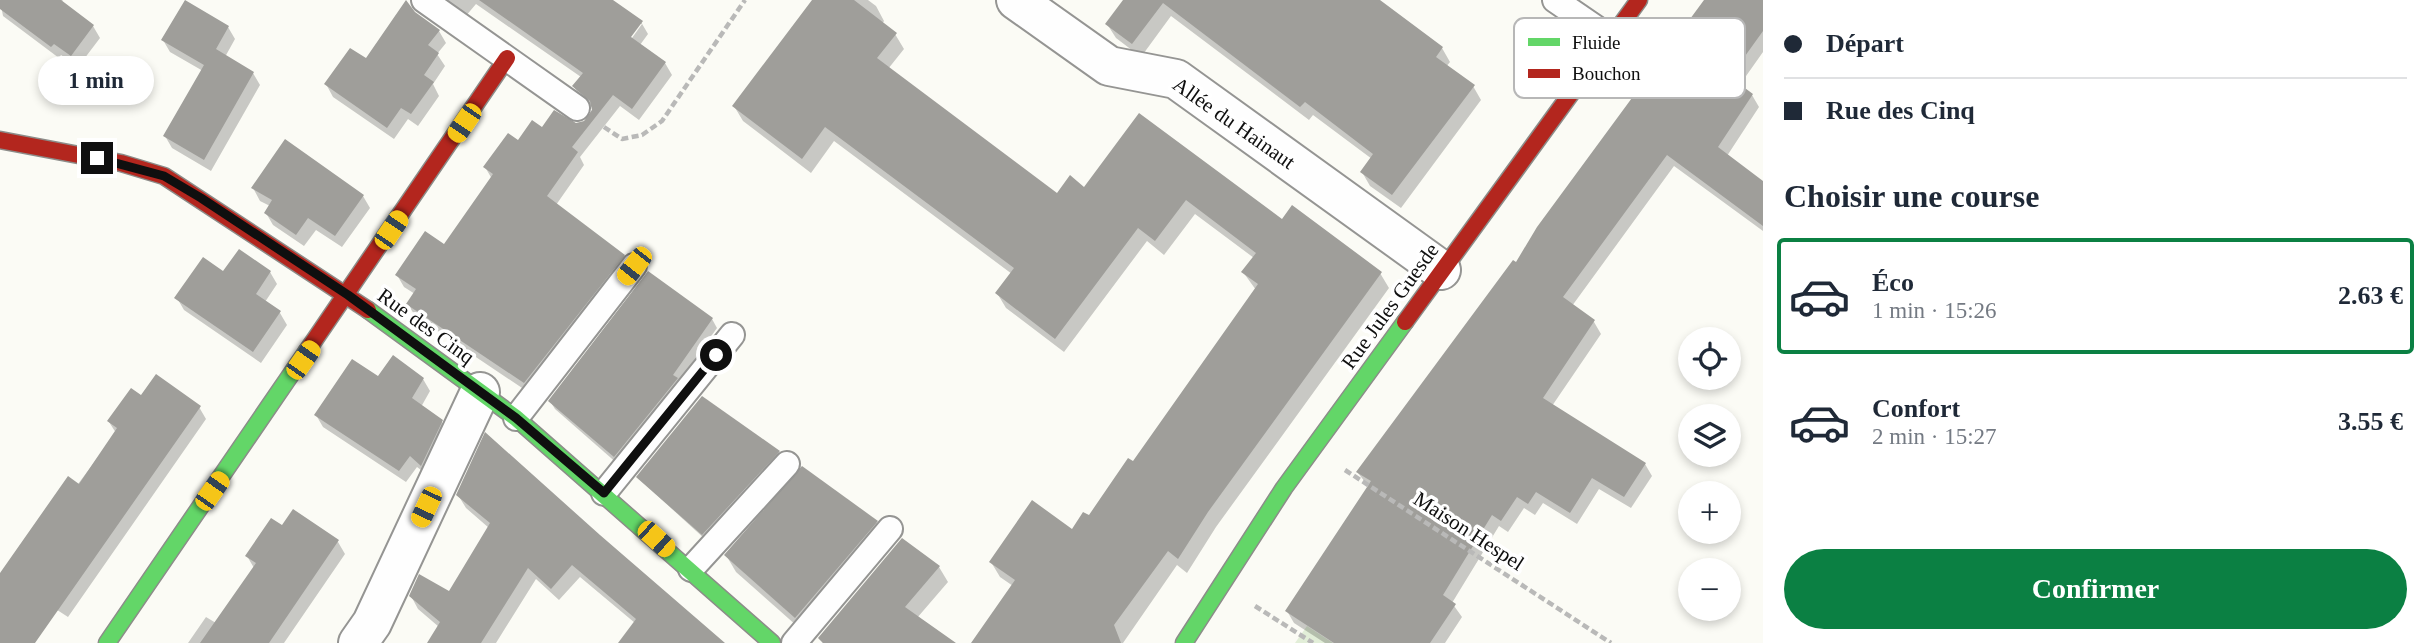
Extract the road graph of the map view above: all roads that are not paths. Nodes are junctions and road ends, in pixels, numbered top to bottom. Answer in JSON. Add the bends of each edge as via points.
{"nodes":[{"id":1,"x":424,"y":0,"type":"edge"},
{"id":2,"x":1016,"y":0,"type":"edge"},
{"id":3,"x":1555,"y":0,"type":"edge"},
{"id":4,"x":1639,"y":0,"type":"edge"},
{"id":5,"x":1581,"y":18,"type":"edge"},
{"id":6,"x":1627,"y":18,"type":"edge"},
{"id":7,"x":507,"y":58,"type":"junction"},
{"id":8,"x":1568,"y":98,"type":"edge"},
{"id":9,"x":578,"y":108,"type":"road end"},
{"id":10,"x":0,"y":140,"type":"edge"},
{"id":11,"x":634,"y":266,"type":"dead end"},
{"id":12,"x":1441,"y":270,"type":"junction"},
{"id":13,"x":348,"y":295,"type":"junction"},
{"id":14,"x":732,"y":335,"type":"dead end"},
{"id":15,"x":480,"y":391,"type":"junction"},
{"id":16,"x":516,"y":418,"type":"junction"},
{"id":17,"x":787,"y":464,"type":"dead end"},
{"id":18,"x":604,"y":493,"type":"junction"},
{"id":19,"x":890,"y":529,"type":"dead end"},
{"id":20,"x":691,"y":569,"type":"junction"},
{"id":21,"x":107,"y":643,"type":"edge"},
{"id":22,"x":358,"y":643,"type":"edge"},
{"id":23,"x":772,"y":643,"type":"edge"},
{"id":24,"x":794,"y":643,"type":"edge"},
{"id":25,"x":1184,"y":643,"type":"edge"}],
"edges":[{"from":1,"to":7,"type":"lane"},
{"from":2,"to":12,"type":"street","name":"Allée du Hainaut","via":[[1109,66],[1176,79]]},
{"from":3,"to":5,"type":"lane"},
{"from":4,"to":6,"type":"street","name":"Rue Jules Guesde"},
{"from":7,"to":9,"type":"lane"},
{"from":7,"to":13,"type":"street"},
{"from":8,"to":12,"type":"street","name":"Rue Jules Guesde"},
{"from":10,"to":13,"type":"street","name":"Rue des Cinq","via":[[164,176]]},
{"from":11,"to":16,"type":"lane"},
{"from":12,"to":25,"type":"street","name":"Rue Jules Guesde","via":[[1284,488]]},
{"from":13,"to":15,"type":"street","name":"Rue des Cinq"},
{"from":13,"to":21,"type":"street"},
{"from":14,"to":18,"type":"lane"},
{"from":15,"to":16,"type":"street","name":"Rue des Cinq"},
{"from":15,"to":22,"type":"street","via":[[372,623]]},
{"from":16,"to":18,"type":"street","name":"Rue des Cinq"},
{"from":17,"to":20,"type":"lane"},
{"from":18,"to":20,"type":"street","name":"Rue des Cinq"},
{"from":19,"to":24,"type":"lane"},
{"from":20,"to":23,"type":"street","name":"Rue des Cinq"}]}
